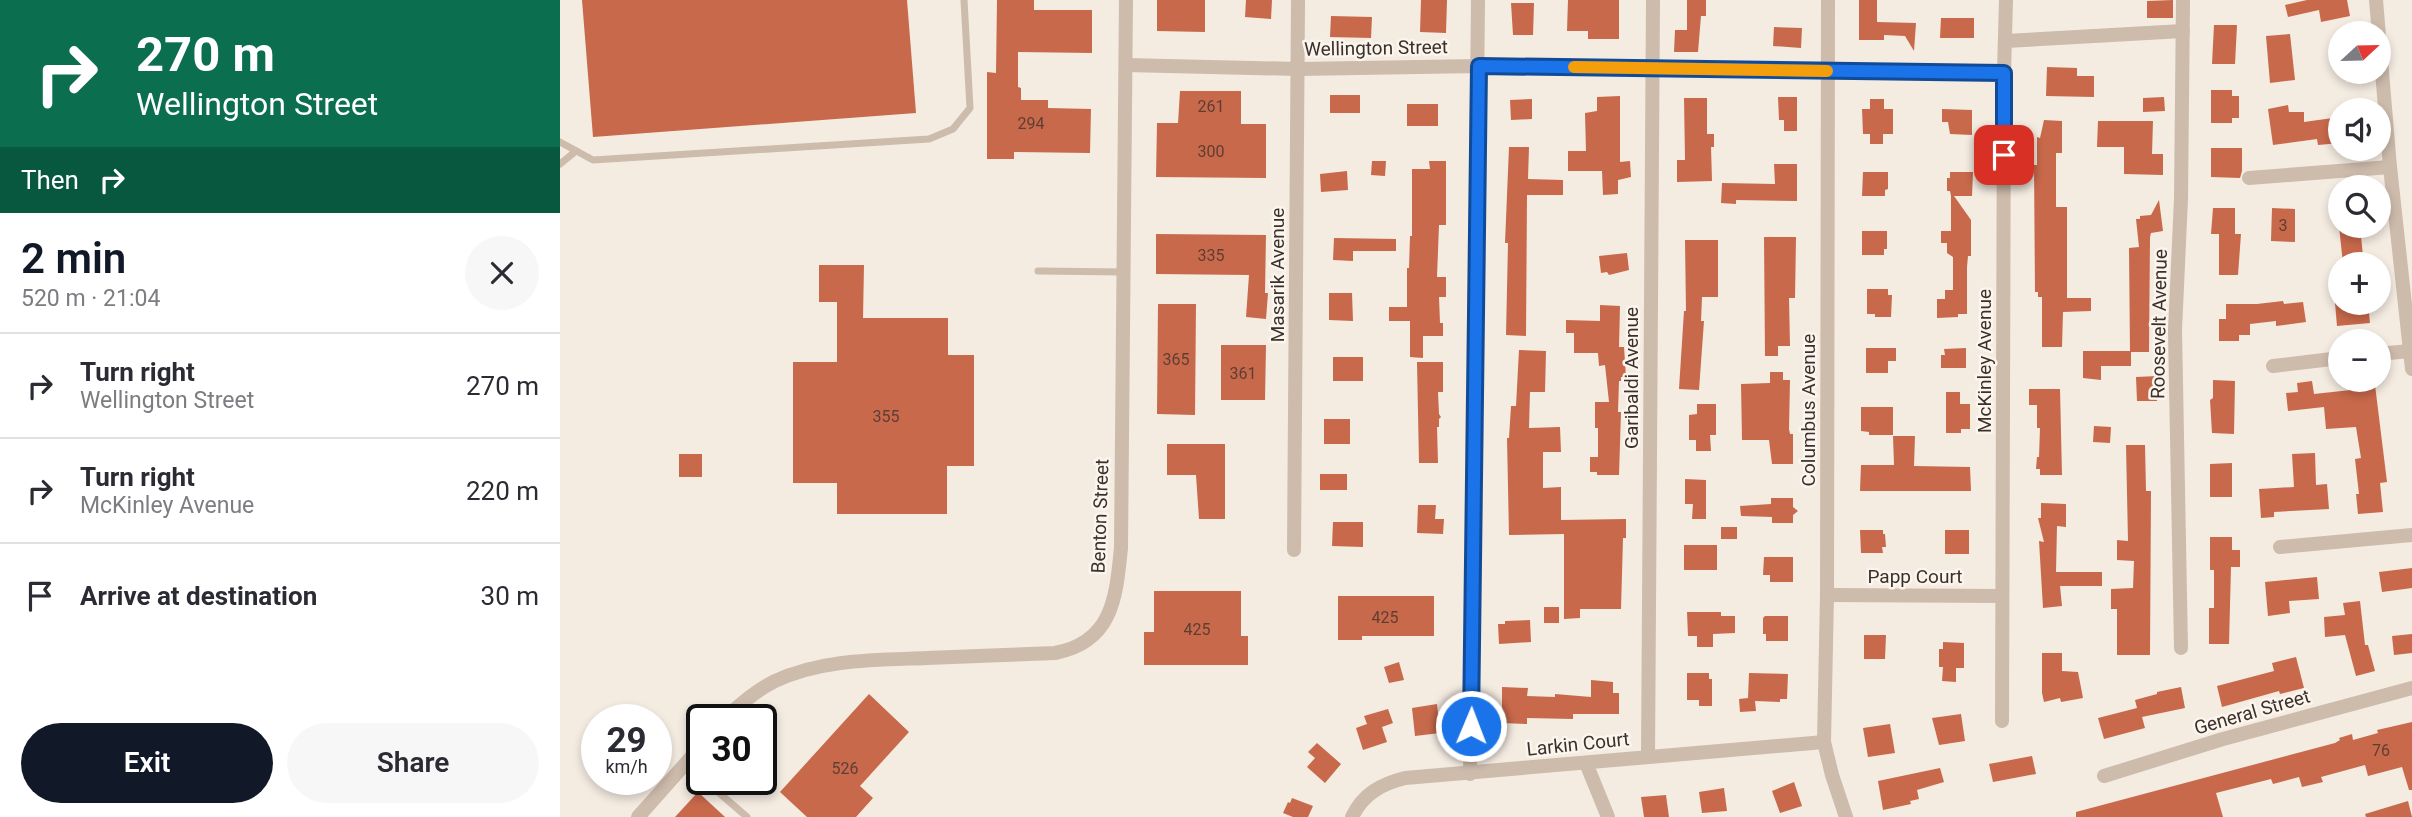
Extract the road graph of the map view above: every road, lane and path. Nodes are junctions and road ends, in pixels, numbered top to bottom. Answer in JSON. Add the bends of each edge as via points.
{"nodes":[{"id":1,"x":964,"y":0,"type":"edge"},
{"id":2,"x":1126,"y":0,"type":"edge"},
{"id":3,"x":1298,"y":0,"type":"edge"},
{"id":4,"x":1479,"y":0,"type":"edge"},
{"id":5,"x":1653,"y":0,"type":"edge"},
{"id":6,"x":1828,"y":0,"type":"edge"},
{"id":7,"x":2006,"y":0,"type":"edge"},
{"id":8,"x":2183,"y":0,"type":"edge"},
{"id":9,"x":2376,"y":0,"type":"edge"},
{"id":10,"x":2183,"y":31,"type":"junction"},
{"id":11,"x":2006,"y":41,"type":"junction"},
{"id":12,"x":1126,"y":65,"type":"junction"},
{"id":13,"x":1479,"y":66,"type":"junction"},
{"id":14,"x":1298,"y":68,"type":"junction"},
{"id":15,"x":1652,"y":68,"type":"junction"},
{"id":16,"x":1827,"y":71,"type":"junction"},
{"id":17,"x":2004,"y":73,"type":"junction"},
{"id":18,"x":560,"y":142,"type":"edge"},
{"id":19,"x":576,"y":151,"type":"junction"},
{"id":20,"x":560,"y":164,"type":"edge"},
{"id":21,"x":2390,"y":167,"type":"junction"},
{"id":22,"x":2249,"y":178,"type":"dead end"},
{"id":23,"x":1038,"y":271,"type":"dead end"},
{"id":24,"x":1124,"y":272,"type":"junction"},
{"id":25,"x":2410,"y":351,"type":"junction"},
{"id":26,"x":2391,"y":353,"type":"edge"},
{"id":27,"x":2328,"y":359,"type":"edge"},
{"id":28,"x":2273,"y":366,"type":"dead end"},
{"id":29,"x":2412,"y":369,"type":"edge"},
{"id":30,"x":2412,"y":535,"type":"edge"},
{"id":31,"x":2280,"y":547,"type":"dead end"},
{"id":32,"x":1294,"y":550,"type":"dead end"},
{"id":33,"x":1827,"y":595,"type":"junction"},
{"id":34,"x":2002,"y":596,"type":"junction"},
{"id":35,"x":2181,"y":648,"type":"dead end"},
{"id":36,"x":2412,"y":688,"type":"edge"},
{"id":37,"x":740,"y":704,"type":"edge"},
{"id":38,"x":2002,"y":721,"type":"dead end"},
{"id":39,"x":1824,"y":742,"type":"junction"},
{"id":40,"x":1648,"y":756,"type":"junction"},
{"id":41,"x":1586,"y":763,"type":"junction"},
{"id":42,"x":686,"y":764,"type":"edge"},
{"id":43,"x":1470,"y":774,"type":"junction"},
{"id":44,"x":2104,"y":776,"type":"dead end"},
{"id":45,"x":722,"y":795,"type":"edge"},
{"id":46,"x":638,"y":817,"type":"edge"},
{"id":47,"x":747,"y":817,"type":"edge"},
{"id":48,"x":1352,"y":817,"type":"edge"},
{"id":49,"x":1608,"y":817,"type":"edge"},
{"id":50,"x":1846,"y":817,"type":"edge"}],
"edges":[{"from":1,"to":19,"type":"lane","via":[[970,108],[953,129],[929,139],[593,160]]},
{"from":2,"to":12,"type":"street","name":"Benton Street"},
{"from":3,"to":14,"type":"street","name":"Masarik Avenue"},
{"from":4,"to":13,"type":"street"},
{"from":5,"to":15,"type":"street","name":"Garibaldi Avenue"},
{"from":6,"to":16,"type":"street","name":"Columbus Avenue"},
{"from":7,"to":11,"type":"street","name":"McKinley Avenue"},
{"from":8,"to":10,"type":"street","name":"Roosevelt Avenue"},
{"from":9,"to":21,"type":"street"},
{"from":10,"to":11,"type":"street"},
{"from":10,"to":35,"type":"street","name":"Roosevelt Avenue","via":[[2175,330]]},
{"from":11,"to":17,"type":"street","name":"McKinley Avenue"},
{"from":12,"to":14,"type":"street","name":"Wellington Street"},
{"from":12,"to":24,"type":"street","name":"Benton Street"},
{"from":13,"to":14,"type":"street","name":"Wellington Street"},
{"from":13,"to":15,"type":"street","name":"Wellington Street"},
{"from":13,"to":43,"type":"street"},
{"from":14,"to":32,"type":"street","name":"Masarik Avenue"},
{"from":15,"to":16,"type":"street","name":"Wellington Street"},
{"from":15,"to":40,"type":"street","name":"Garibaldi Avenue"},
{"from":16,"to":17,"type":"street","name":"Wellington Street"},
{"from":16,"to":33,"type":"street","name":"Columbus Avenue"},
{"from":17,"to":34,"type":"street","name":"McKinley Avenue"},
{"from":18,"to":19,"type":"lane"},
{"from":19,"to":20,"type":"lane"},
{"from":21,"to":22,"type":"street"},
{"from":21,"to":25,"type":"street"},
{"from":23,"to":24,"type":"lane"},
{"from":24,"to":37,"type":"street","name":"Benton Street","via":[[1121,548],[1112,607],[1102,626],[1086,643],[1055,653],[830,664],[774,682]]},
{"from":25,"to":26,"type":"street"},
{"from":25,"to":29,"type":"street"},
{"from":27,"to":28,"type":"street"},
{"from":30,"to":31,"type":"street"},
{"from":33,"to":34,"type":"street","name":"Papp Court"},
{"from":33,"to":39,"type":"street","name":"Columbus Avenue"},
{"from":34,"to":38,"type":"street","name":"McKinley Avenue"},
{"from":36,"to":44,"type":"street","name":"General Street"},
{"from":39,"to":40,"type":"street","name":"Larkin Court"},
{"from":39,"to":50,"type":"street","name":"Columbus Avenue"},
{"from":40,"to":41,"type":"street","name":"Larkin Court"},
{"from":41,"to":43,"type":"street","name":"Larkin Court"},
{"from":41,"to":49,"type":"street"},
{"from":42,"to":46,"type":"street"},
{"from":43,"to":48,"type":"street","name":"Larkin Court","via":[[1392,781],[1362,800]]},
{"from":45,"to":47,"type":"lane"}]}
